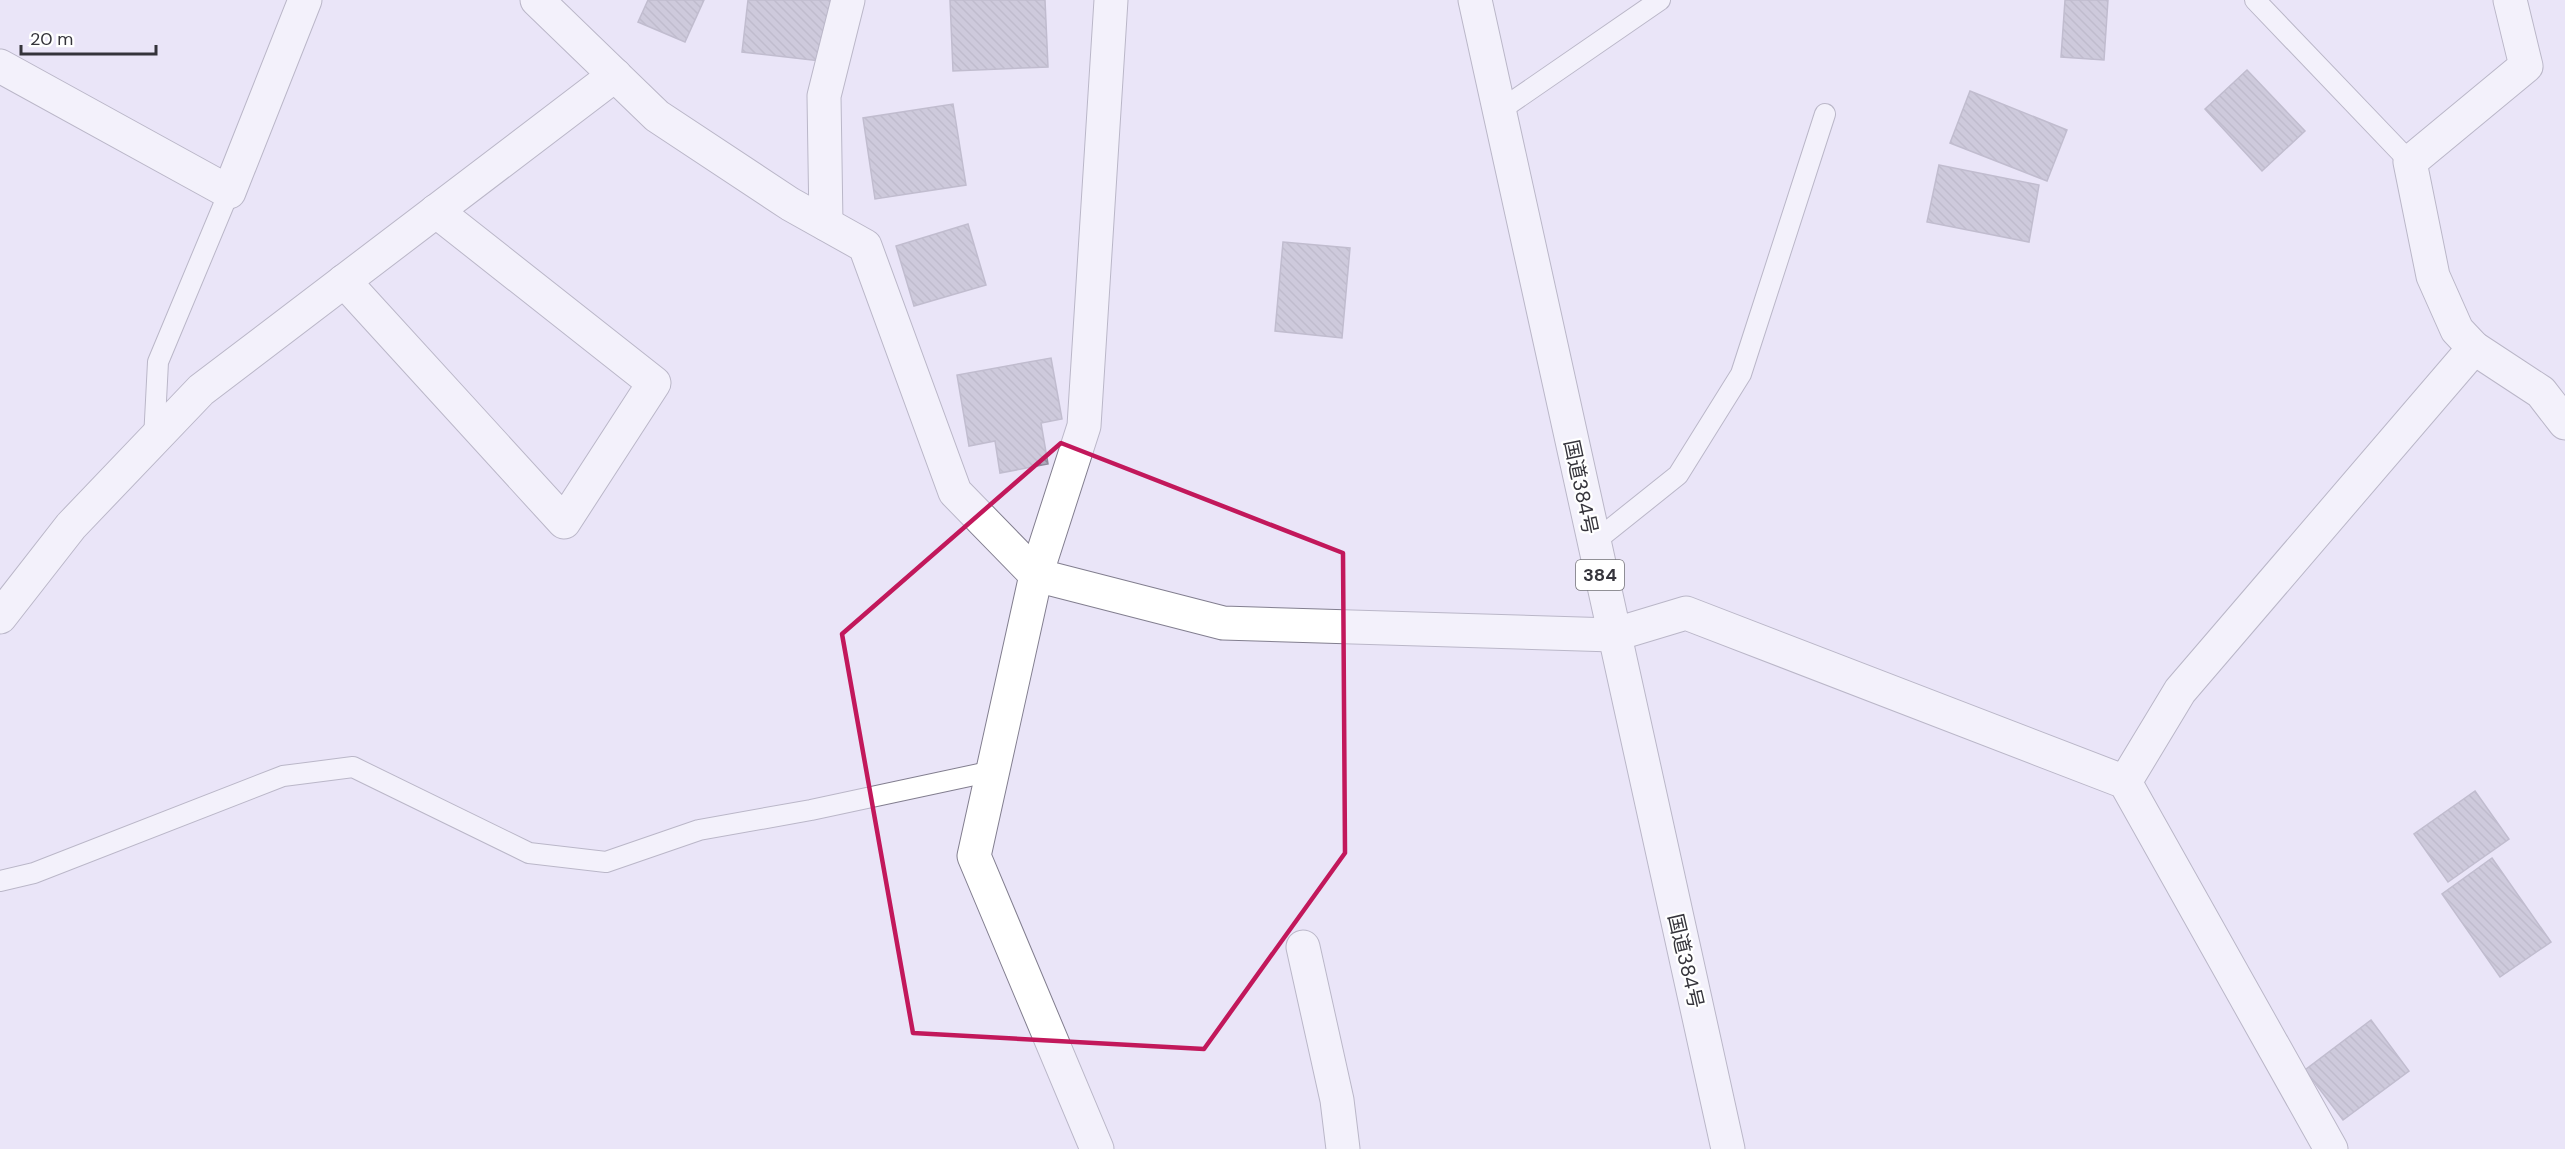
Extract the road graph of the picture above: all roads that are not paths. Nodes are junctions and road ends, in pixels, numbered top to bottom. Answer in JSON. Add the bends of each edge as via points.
{"nodes":[{"id":1,"x":305,"y":0,"type":"edge"},
{"id":2,"x":537,"y":0,"type":"edge"},
{"id":3,"x":848,"y":0,"type":"edge"},
{"id":4,"x":1111,"y":0,"type":"edge"},
{"id":5,"x":1475,"y":0,"type":"edge"},
{"id":6,"x":1660,"y":0,"type":"edge"},
{"id":7,"x":2255,"y":0,"type":"edge"},
{"id":8,"x":2510,"y":0,"type":"edge"},
{"id":9,"x":0,"y":66,"type":"edge"},
{"id":10,"x":615,"y":75,"type":"junction"},
{"id":11,"x":1499,"y":111,"type":"junction"},
{"id":12,"x":1825,"y":114,"type":"dead end"},
{"id":13,"x":2410,"y":162,"type":"junction"},
{"id":14,"x":229,"y":192,"type":"junction"},
{"id":15,"x":436,"y":211,"type":"junction"},
{"id":16,"x":826,"y":224,"type":"junction"},
{"id":17,"x":344,"y":281,"type":"junction"},
{"id":18,"x":2474,"y":348,"type":"junction"},
{"id":19,"x":2565,"y":423,"type":"edge"},
{"id":20,"x":154,"y":439,"type":"junction"},
{"id":21,"x":1593,"y":543,"type":"junction"},
{"id":22,"x":1036,"y":575,"type":"junction"},
{"id":23,"x":0,"y":617,"type":"edge"},
{"id":24,"x":1613,"y":635,"type":"junction"},
{"id":25,"x":993,"y":771,"type":"junction"},
{"id":26,"x":2125,"y":782,"type":"junction"},
{"id":27,"x":0,"y":881,"type":"edge"},
{"id":28,"x":1303,"y":947,"type":"dead end"},
{"id":29,"x":1097,"y":1149,"type":"edge"},
{"id":30,"x":1343,"y":1149,"type":"edge"},
{"id":31,"x":1728,"y":1149,"type":"edge"},
{"id":32,"x":2331,"y":1149,"type":"edge"}],
"edges":[{"from":1,"to":14,"type":"main road"},
{"from":2,"to":10,"type":"main road"},
{"from":3,"to":16,"type":"main road","via":[[824,96]]},
{"from":4,"to":22,"type":"main road","via":[[1084,426]]},
{"from":5,"to":11,"type":"main road","name":"国道384号","number":"384"},
{"from":6,"to":11,"type":"lane"},
{"from":7,"to":13,"type":"lane"},
{"from":8,"to":13,"type":"main road","via":[[2526,66]]},
{"from":9,"to":14,"type":"main road"},
{"from":10,"to":15,"type":"main road"},
{"from":10,"to":16,"type":"main road","via":[[657,116]]},
{"from":11,"to":21,"type":"main road","name":"国道384号","number":"384"},
{"from":12,"to":21,"type":"lane","via":[[1741,374],[1678,475]]},
{"from":13,"to":18,"type":"main road","via":[[2433,276],[2457,330]]},
{"from":14,"to":20,"type":"lane","via":[[158,362]]},
{"from":15,"to":17,"type":"main road"},
{"from":15,"to":17,"type":"main road","via":[[654,383],[564,522]]},
{"from":16,"to":22,"type":"main road","via":[[865,246],[955,492]]},
{"from":17,"to":20,"type":"main road","via":[[201,390]]},
{"from":18,"to":19,"type":"main road","via":[[2541,392]]},
{"from":18,"to":26,"type":"main road","via":[[2180,691]]},
{"from":20,"to":23,"type":"main road","via":[[71,526]]},
{"from":21,"to":24,"type":"main road","name":"国道384号","number":"384"},
{"from":22,"to":24,"type":"main road","via":[[1223,623]]},
{"from":22,"to":25,"type":"main road"},
{"from":24,"to":26,"type":"main road","via":[[1686,613]]},
{"from":24,"to":31,"type":"main road","name":"国道384号","number":"384"},
{"from":25,"to":27,"type":"lane","via":[[699,830],[606,862],[529,853],[353,767],[283,776],[34,873]]},
{"from":25,"to":29,"type":"main road","via":[[974,856]]},
{"from":26,"to":32,"type":"main road"},
{"from":28,"to":30,"type":"main road","via":[[1337,1100]]}]}
